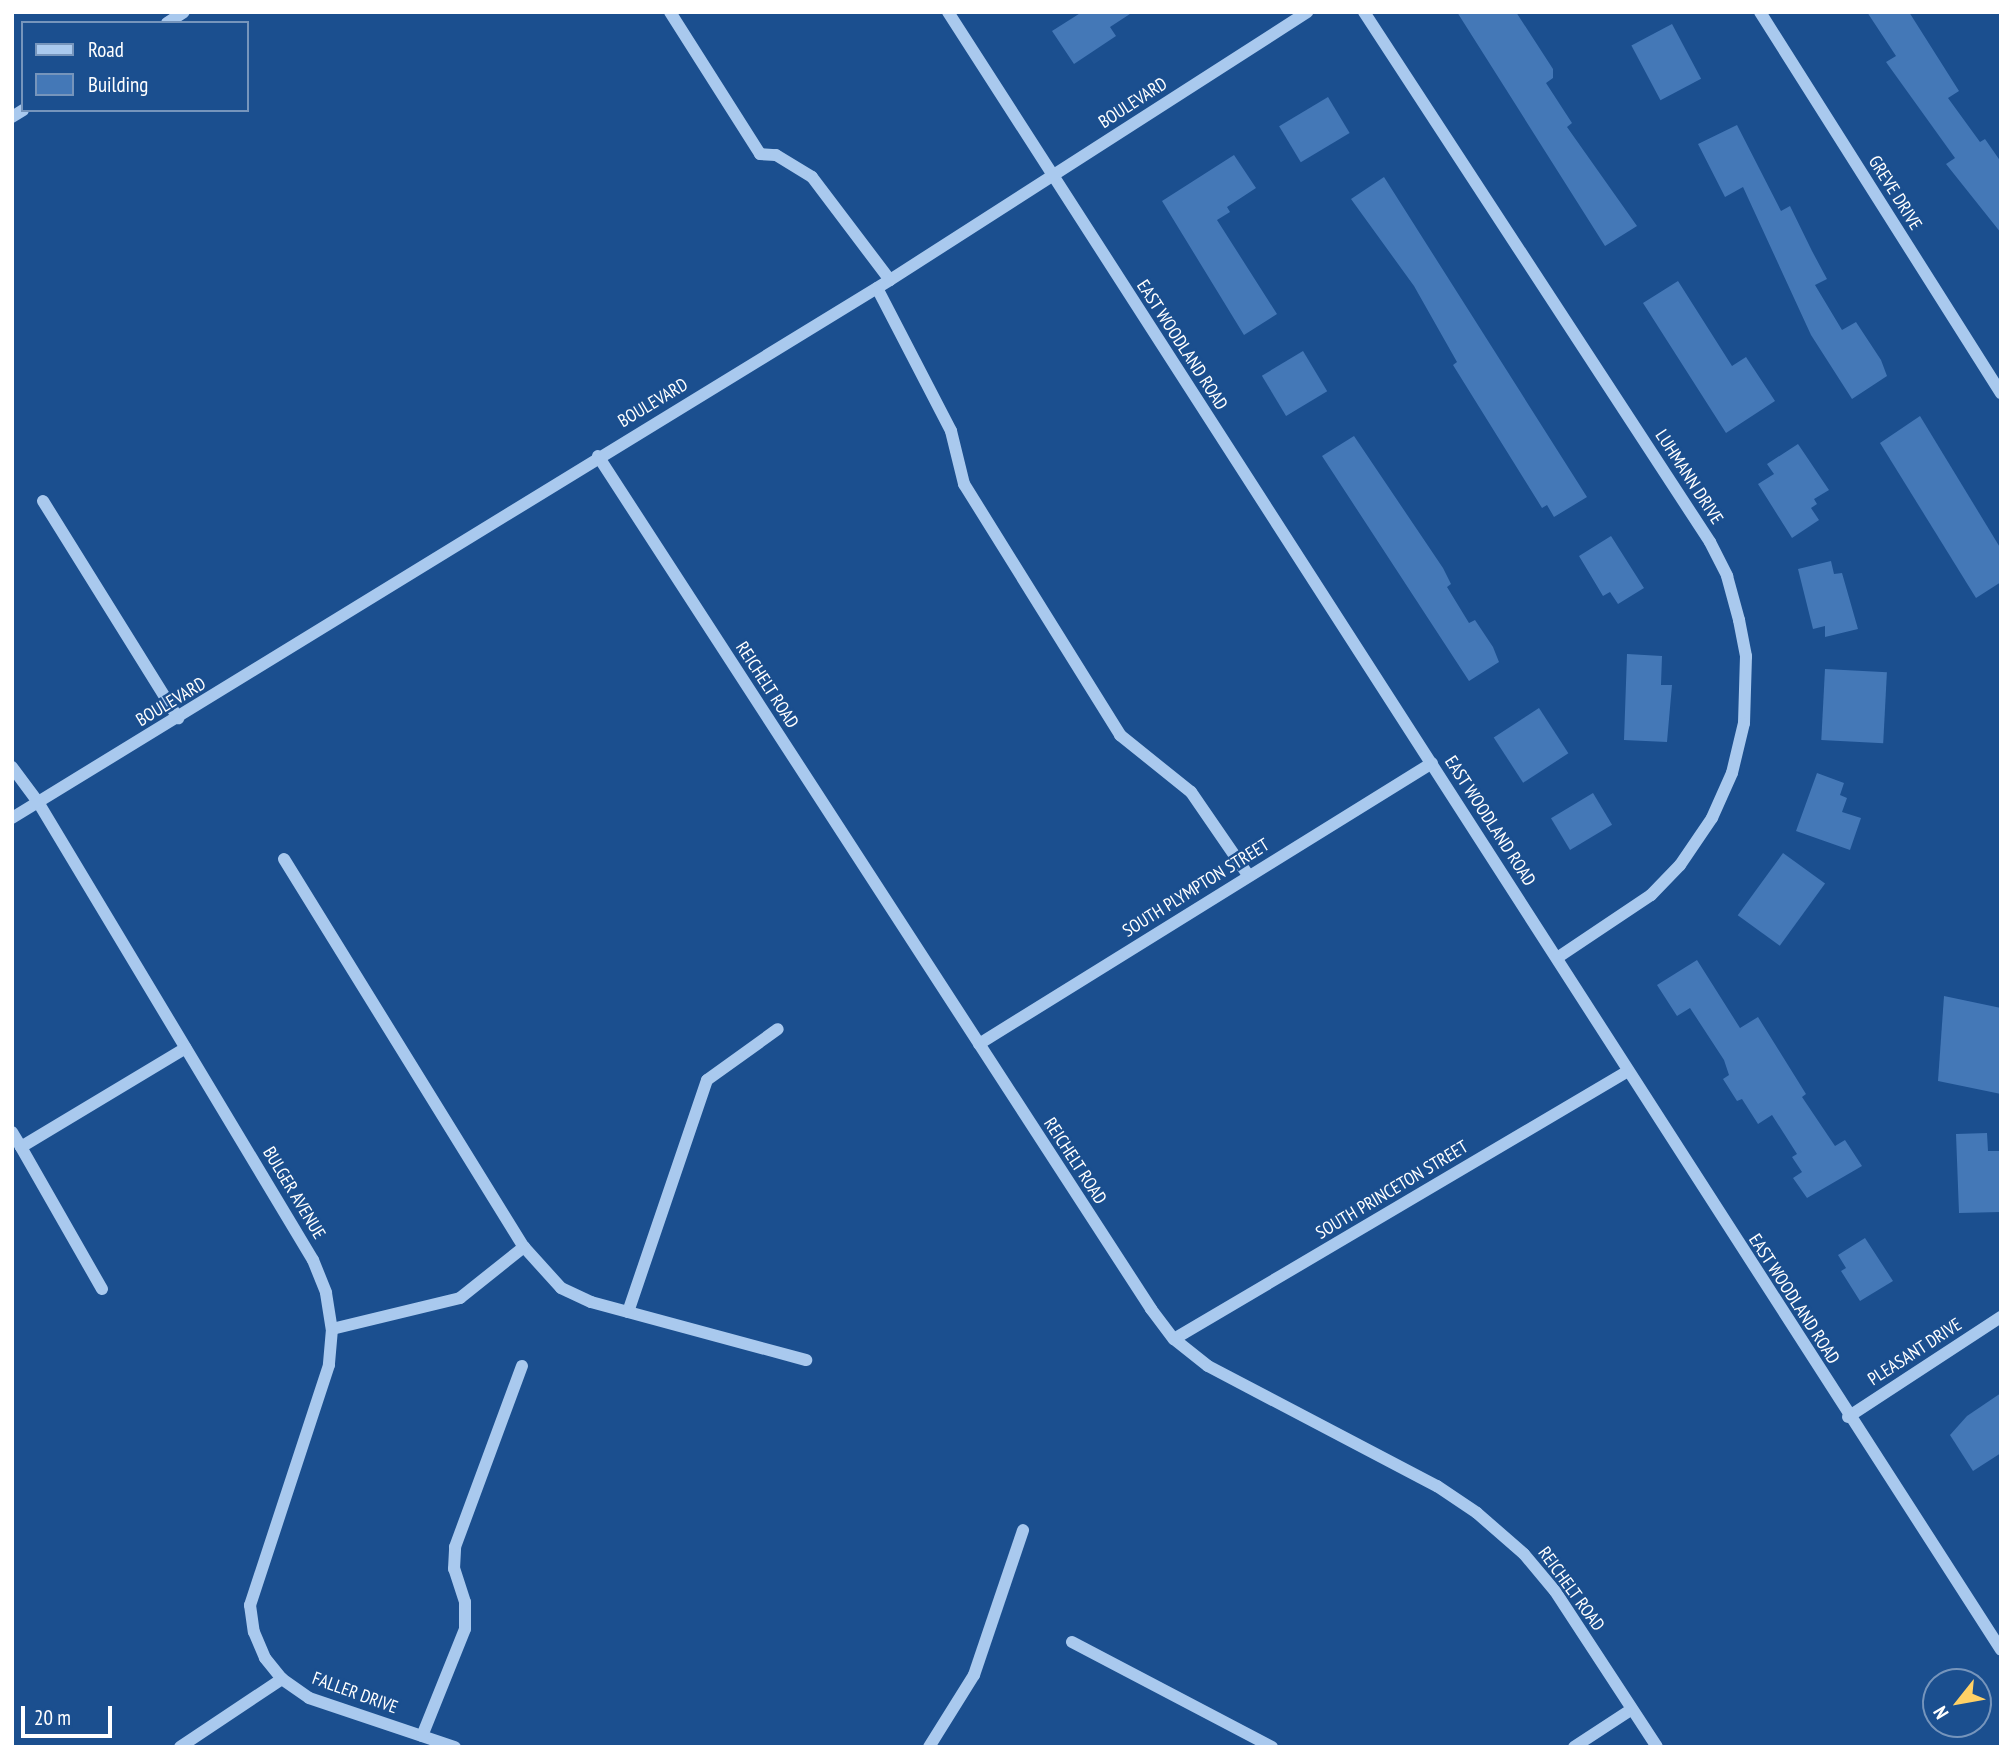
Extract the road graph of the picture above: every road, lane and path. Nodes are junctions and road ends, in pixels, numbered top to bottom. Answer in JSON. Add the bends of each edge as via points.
{"nodes":[{"id":1,"x":670,"y":12,"type":"edge"},
{"id":2,"x":948,"y":12,"type":"edge"},
{"id":3,"x":1307,"y":12,"type":"edge"},
{"id":4,"x":1364,"y":12,"type":"edge"},
{"id":5,"x":1760,"y":12,"type":"edge"},
{"id":6,"x":1053,"y":175,"type":"junction"},
{"id":7,"x":890,"y":280,"type":"junction"},
{"id":8,"x":877,"y":288,"type":"junction"},
{"id":9,"x":2001,"y":393,"type":"edge"},
{"id":10,"x":598,"y":456,"type":"junction"},
{"id":11,"x":43,"y":501,"type":"dead end"},
{"id":12,"x":178,"y":718,"type":"junction"},
{"id":13,"x":1432,"y":763,"type":"junction"},
{"id":14,"x":12,"y":767,"type":"edge"},
{"id":15,"x":38,"y":803,"type":"junction"},
{"id":16,"x":12,"y":818,"type":"edge"},
{"id":17,"x":284,"y":859,"type":"dead end"},
{"id":18,"x":1248,"y":875,"type":"junction"},
{"id":19,"x":1556,"y":958,"type":"junction"},
{"id":20,"x":778,"y":1029,"type":"dead end"},
{"id":21,"x":979,"y":1044,"type":"junction"},
{"id":22,"x":186,"y":1048,"type":"junction"},
{"id":23,"x":1628,"y":1071,"type":"junction"},
{"id":24,"x":12,"y":1132,"type":"edge"},
{"id":25,"x":21,"y":1147,"type":"junction"},
{"id":26,"x":524,"y":1247,"type":"junction"},
{"id":27,"x":102,"y":1289,"type":"dead end"},
{"id":28,"x":628,"y":1312,"type":"junction"},
{"id":29,"x":2001,"y":1317,"type":"edge"},
{"id":30,"x":332,"y":1329,"type":"junction"},
{"id":31,"x":1174,"y":1339,"type":"junction"},
{"id":32,"x":806,"y":1360,"type":"dead end"},
{"id":33,"x":522,"y":1366,"type":"dead end"},
{"id":34,"x":1849,"y":1417,"type":"junction"},
{"id":35,"x":1023,"y":1530,"type":"dead end"},
{"id":36,"x":1072,"y":1642,"type":"dead end"},
{"id":37,"x":2001,"y":1650,"type":"edge"},
{"id":38,"x":282,"y":1679,"type":"junction"},
{"id":39,"x":1632,"y":1709,"type":"junction"},
{"id":40,"x":422,"y":1736,"type":"junction"},
{"id":41,"x":180,"y":1747,"type":"edge"},
{"id":42,"x":456,"y":1747,"type":"edge"},
{"id":43,"x":929,"y":1747,"type":"edge"},
{"id":44,"x":1272,"y":1747,"type":"edge"},
{"id":45,"x":1574,"y":1747,"type":"edge"},
{"id":46,"x":1657,"y":1747,"type":"edge"}],
"edges":[{"from":1,"to":7,"type":"street","via":[[760,154],[776,155],[812,177]]},
{"from":2,"to":6,"type":"street","name":"EAST WOODLAND ROAD"},
{"from":3,"to":6,"type":"street","name":"BOULEVARD"},
{"from":4,"to":19,"type":"street","name":"LUHMANN DRIVE","via":[[1710,542],[1727,576],[1739,620],[1746,656],[1745,723],[1732,773],[1712,817],[1679,865],[1651,895]]},
{"from":5,"to":9,"type":"street","name":"GREVE DRIVE"},
{"from":6,"to":7,"type":"street","name":"BOULEVARD"},
{"from":6,"to":13,"type":"street","name":"EAST WOODLAND ROAD"},
{"from":7,"to":8,"type":"street","name":"BOULEVARD"},
{"from":8,"to":10,"type":"street","name":"BOULEVARD"},
{"from":8,"to":18,"type":"street","via":[[951,431],[964,484],[1120,735],[1191,792]]},
{"from":10,"to":12,"type":"street","name":"BOULEVARD"},
{"from":10,"to":21,"type":"street","name":"REICHELT ROAD"},
{"from":11,"to":12,"type":"street"},
{"from":12,"to":15,"type":"street","name":"BOULEVARD"},
{"from":13,"to":18,"type":"street","name":"SOUTH PLYMPTON STREET"},
{"from":13,"to":19,"type":"street","name":"EAST WOODLAND ROAD"},
{"from":14,"to":15,"type":"street","name":"BULGER AVENUE"},
{"from":15,"to":16,"type":"street","name":"BOULEVARD"},
{"from":15,"to":22,"type":"street","name":"BULGER AVENUE"},
{"from":17,"to":26,"type":"street"},
{"from":18,"to":21,"type":"street","name":"SOUTH PLYMPTON STREET"},
{"from":19,"to":23,"type":"street","name":"EAST WOODLAND ROAD"},
{"from":20,"to":28,"type":"street","via":[[707,1080]]},
{"from":21,"to":31,"type":"street","name":"REICHELT ROAD"},
{"from":22,"to":25,"type":"street"},
{"from":22,"to":30,"type":"street","name":"BULGER AVENUE","via":[[313,1259],[326,1293]]},
{"from":23,"to":31,"type":"street","name":"SOUTH PRINCETON STREET"},
{"from":23,"to":34,"type":"street","name":"EAST WOODLAND ROAD"},
{"from":24,"to":25,"type":"street"},
{"from":25,"to":27,"type":"street"},
{"from":26,"to":28,"type":"street","via":[[561,1288]]},
{"from":26,"to":30,"type":"street","via":[[460,1298]]},
{"from":28,"to":32,"type":"street"},
{"from":29,"to":34,"type":"street","name":"PLEASANT DRIVE"},
{"from":30,"to":38,"type":"street","name":"BULGER AVENUE","via":[[329,1365],[250,1605],[260,1645]]},
{"from":31,"to":39,"type":"street","name":"REICHELT ROAD","via":[[1208,1366],[1437,1486],[1477,1513],[1524,1554],[1555,1591]]},
{"from":33,"to":40,"type":"street","via":[[455,1547],[454,1569],[465,1602],[464,1629]]},
{"from":34,"to":37,"type":"street","name":"EAST WOODLAND ROAD"},
{"from":35,"to":43,"type":"street","via":[[974,1675]]},
{"from":36,"to":44,"type":"street"},
{"from":38,"to":40,"type":"street","name":"FALLER DRIVE","via":[[309,1698]]},
{"from":38,"to":41,"type":"street"},
{"from":39,"to":45,"type":"street"},
{"from":39,"to":46,"type":"street","name":"REICHELT ROAD"},
{"from":40,"to":42,"type":"street","name":"FALLER DRIVE"}]}
